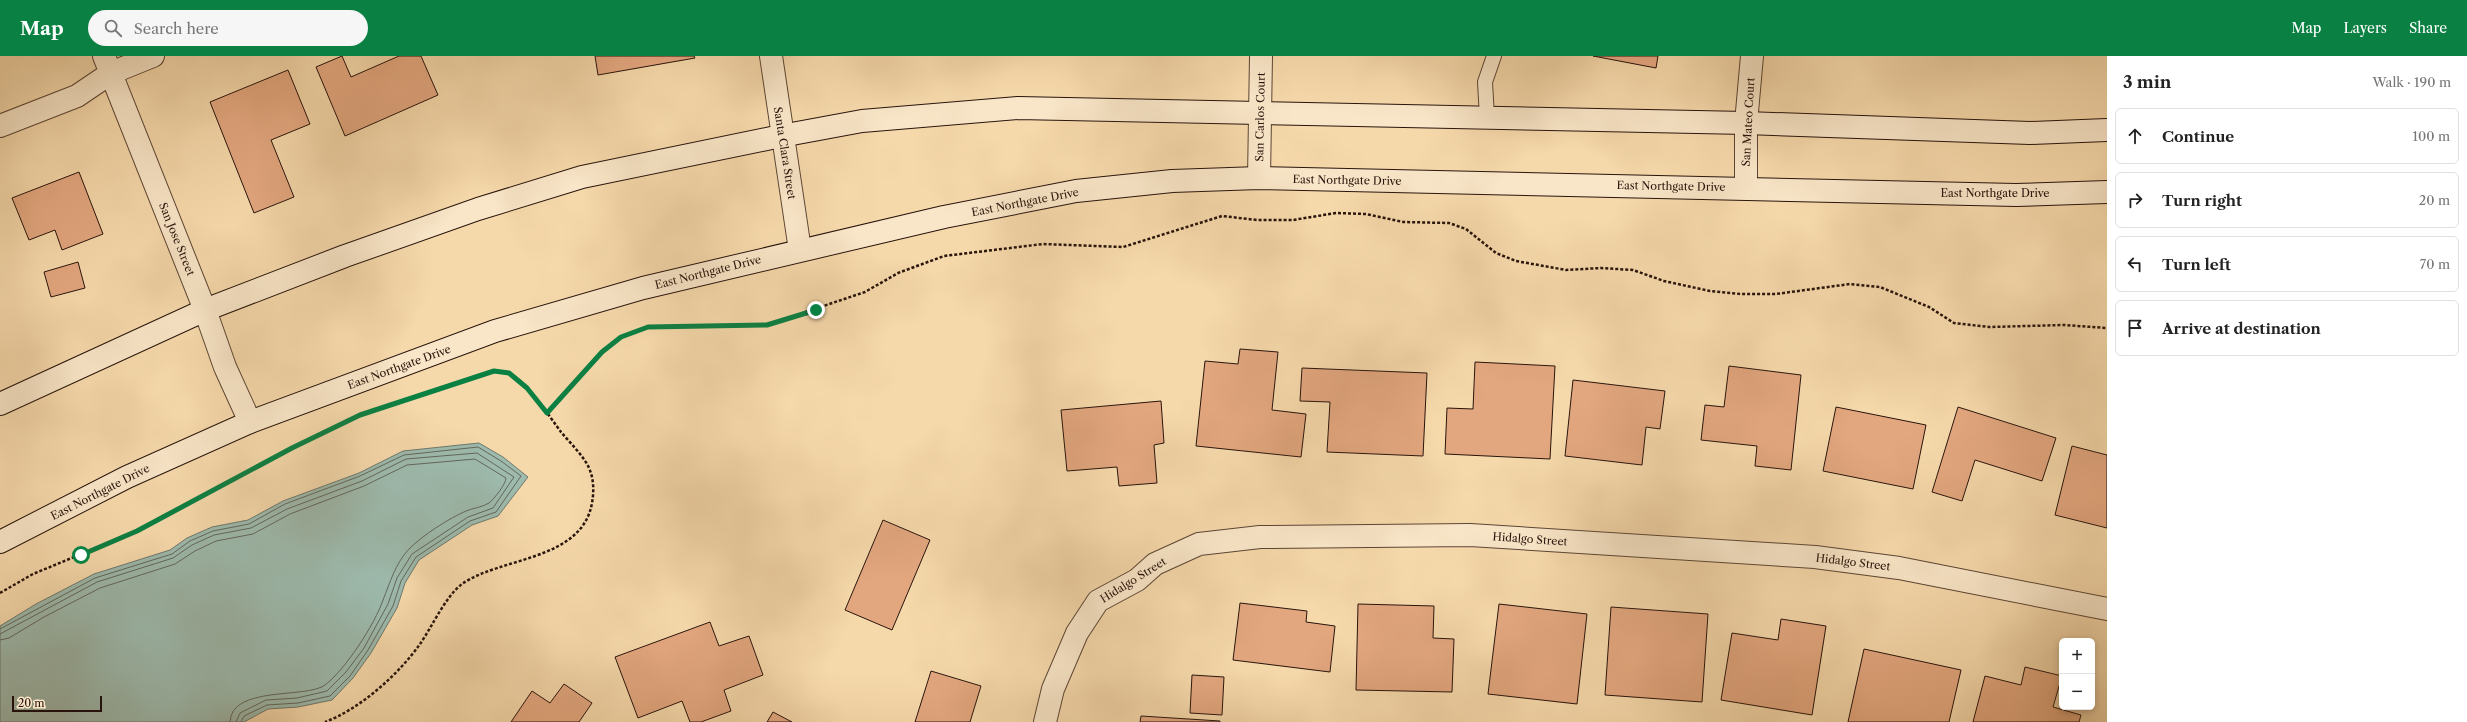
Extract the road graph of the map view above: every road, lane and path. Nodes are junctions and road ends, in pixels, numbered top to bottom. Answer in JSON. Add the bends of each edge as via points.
{"nodes":[{"id":1,"x":153,"y":56,"type":"edge"},
{"id":2,"x":771,"y":56,"type":"edge"},
{"id":3,"x":1261,"y":56,"type":"edge"},
{"id":4,"x":1494,"y":56,"type":"edge"},
{"id":5,"x":1752,"y":56,"type":"edge"},
{"id":6,"x":107,"y":65,"type":"edge"},
{"id":7,"x":1260,"y":113,"type":"junction"},
{"id":8,"x":1487,"y":117,"type":"junction"},
{"id":9,"x":1746,"y":123,"type":"junction"},
{"id":10,"x":0,"y":126,"type":"edge"},
{"id":11,"x":2107,"y":130,"type":"edge"},
{"id":12,"x":781,"y":136,"type":"junction"},
{"id":13,"x":1259,"y":178,"type":"junction"},
{"id":14,"x":1746,"y":188,"type":"junction"},
{"id":15,"x":2107,"y":192,"type":"edge"},
{"id":16,"x":800,"y":250,"type":"junction"},
{"id":17,"x":205,"y":310,"type":"junction"},
{"id":18,"x":2107,"y":328,"type":"edge"},
{"id":19,"x":0,"y":404,"type":"edge"},
{"id":20,"x":547,"y":413,"type":"junction"},
{"id":21,"x":250,"y":422,"type":"junction"},
{"id":22,"x":0,"y":542,"type":"edge"},
{"id":23,"x":0,"y":593,"type":"edge"},
{"id":24,"x":2107,"y":609,"type":"edge"},
{"id":25,"x":325,"y":722,"type":"edge"},
{"id":26,"x":1044,"y":722,"type":"edge"}],
"edges":[{"from":1,"to":6,"type":"main road"},
{"from":2,"to":12,"type":"main road","name":"Santa Clara Street"},
{"from":3,"to":7,"type":"main road","name":"San Carlos Court"},
{"from":4,"to":8,"type":"lane","via":[[1485,82]]},
{"from":5,"to":9,"type":"main road","name":"San Mateo Court"},
{"from":6,"to":10,"type":"main road","via":[[77,96]]},
{"from":6,"to":17,"type":"main road","name":"San Jose Street"},
{"from":7,"to":8,"type":"main road"},
{"from":7,"to":12,"type":"main road","via":[[1018,108],[862,121]]},
{"from":7,"to":13,"type":"main road","name":"San Carlos Court"},
{"from":8,"to":9,"type":"main road"},
{"from":9,"to":11,"type":"main road","via":[[2030,133]]},
{"from":9,"to":14,"type":"main road","name":"San Mateo Court"},
{"from":12,"to":16,"type":"main road","name":"Santa Clara Street"},
{"from":12,"to":17,"type":"main road","via":[[582,177],[448,220]]},
{"from":13,"to":14,"type":"main road","name":"East Northgate Drive"},
{"from":13,"to":16,"type":"main road","name":"East Northgate Drive","via":[[1172,181],[1076,191]]},
{"from":14,"to":15,"type":"main road","name":"East Northgate Drive","via":[[2016,195]]},
{"from":16,"to":21,"type":"main road","name":"East Northgate Drive","via":[[643,288],[495,331]]},
{"from":17,"to":19,"type":"main road"},
{"from":17,"to":21,"type":"main road","name":"San Jose Street","via":[[224,367]]},
{"from":18,"to":20,"type":"path","via":[[2064,325],[1989,327],[1954,323],[1929,307],[1880,287],[1850,284],[1776,294],[1741,294],[1710,291],[1664,281],[1633,270],[1566,270],[1516,261],[1496,253],[1466,229],[1449,223],[1403,222],[1366,214],[1336,213],[1293,220],[1257,220],[1222,216],[1122,247],[1043,244],[944,256],[898,273],[865,292],[767,325],[648,327],[621,337],[602,352]]},
{"from":20,"to":23,"type":"path","via":[[527,388],[509,373],[494,371],[413,396],[353,418],[137,531],[33,574]]},
{"from":20,"to":25,"type":"path","via":[[589,468],[594,490],[590,515],[572,538],[544,553],[461,585],[444,605],[419,645],[390,677],[359,705]]},
{"from":21,"to":22,"type":"main road","name":"East Northgate Drive","via":[[127,477]]},
{"from":24,"to":26,"type":"main road","name":"Hidalgo Street","via":[[1899,568],[1814,557],[1470,535],[1260,537],[1199,544],[1155,564],[1137,580],[1098,601],[1077,632],[1053,689]]}]}
